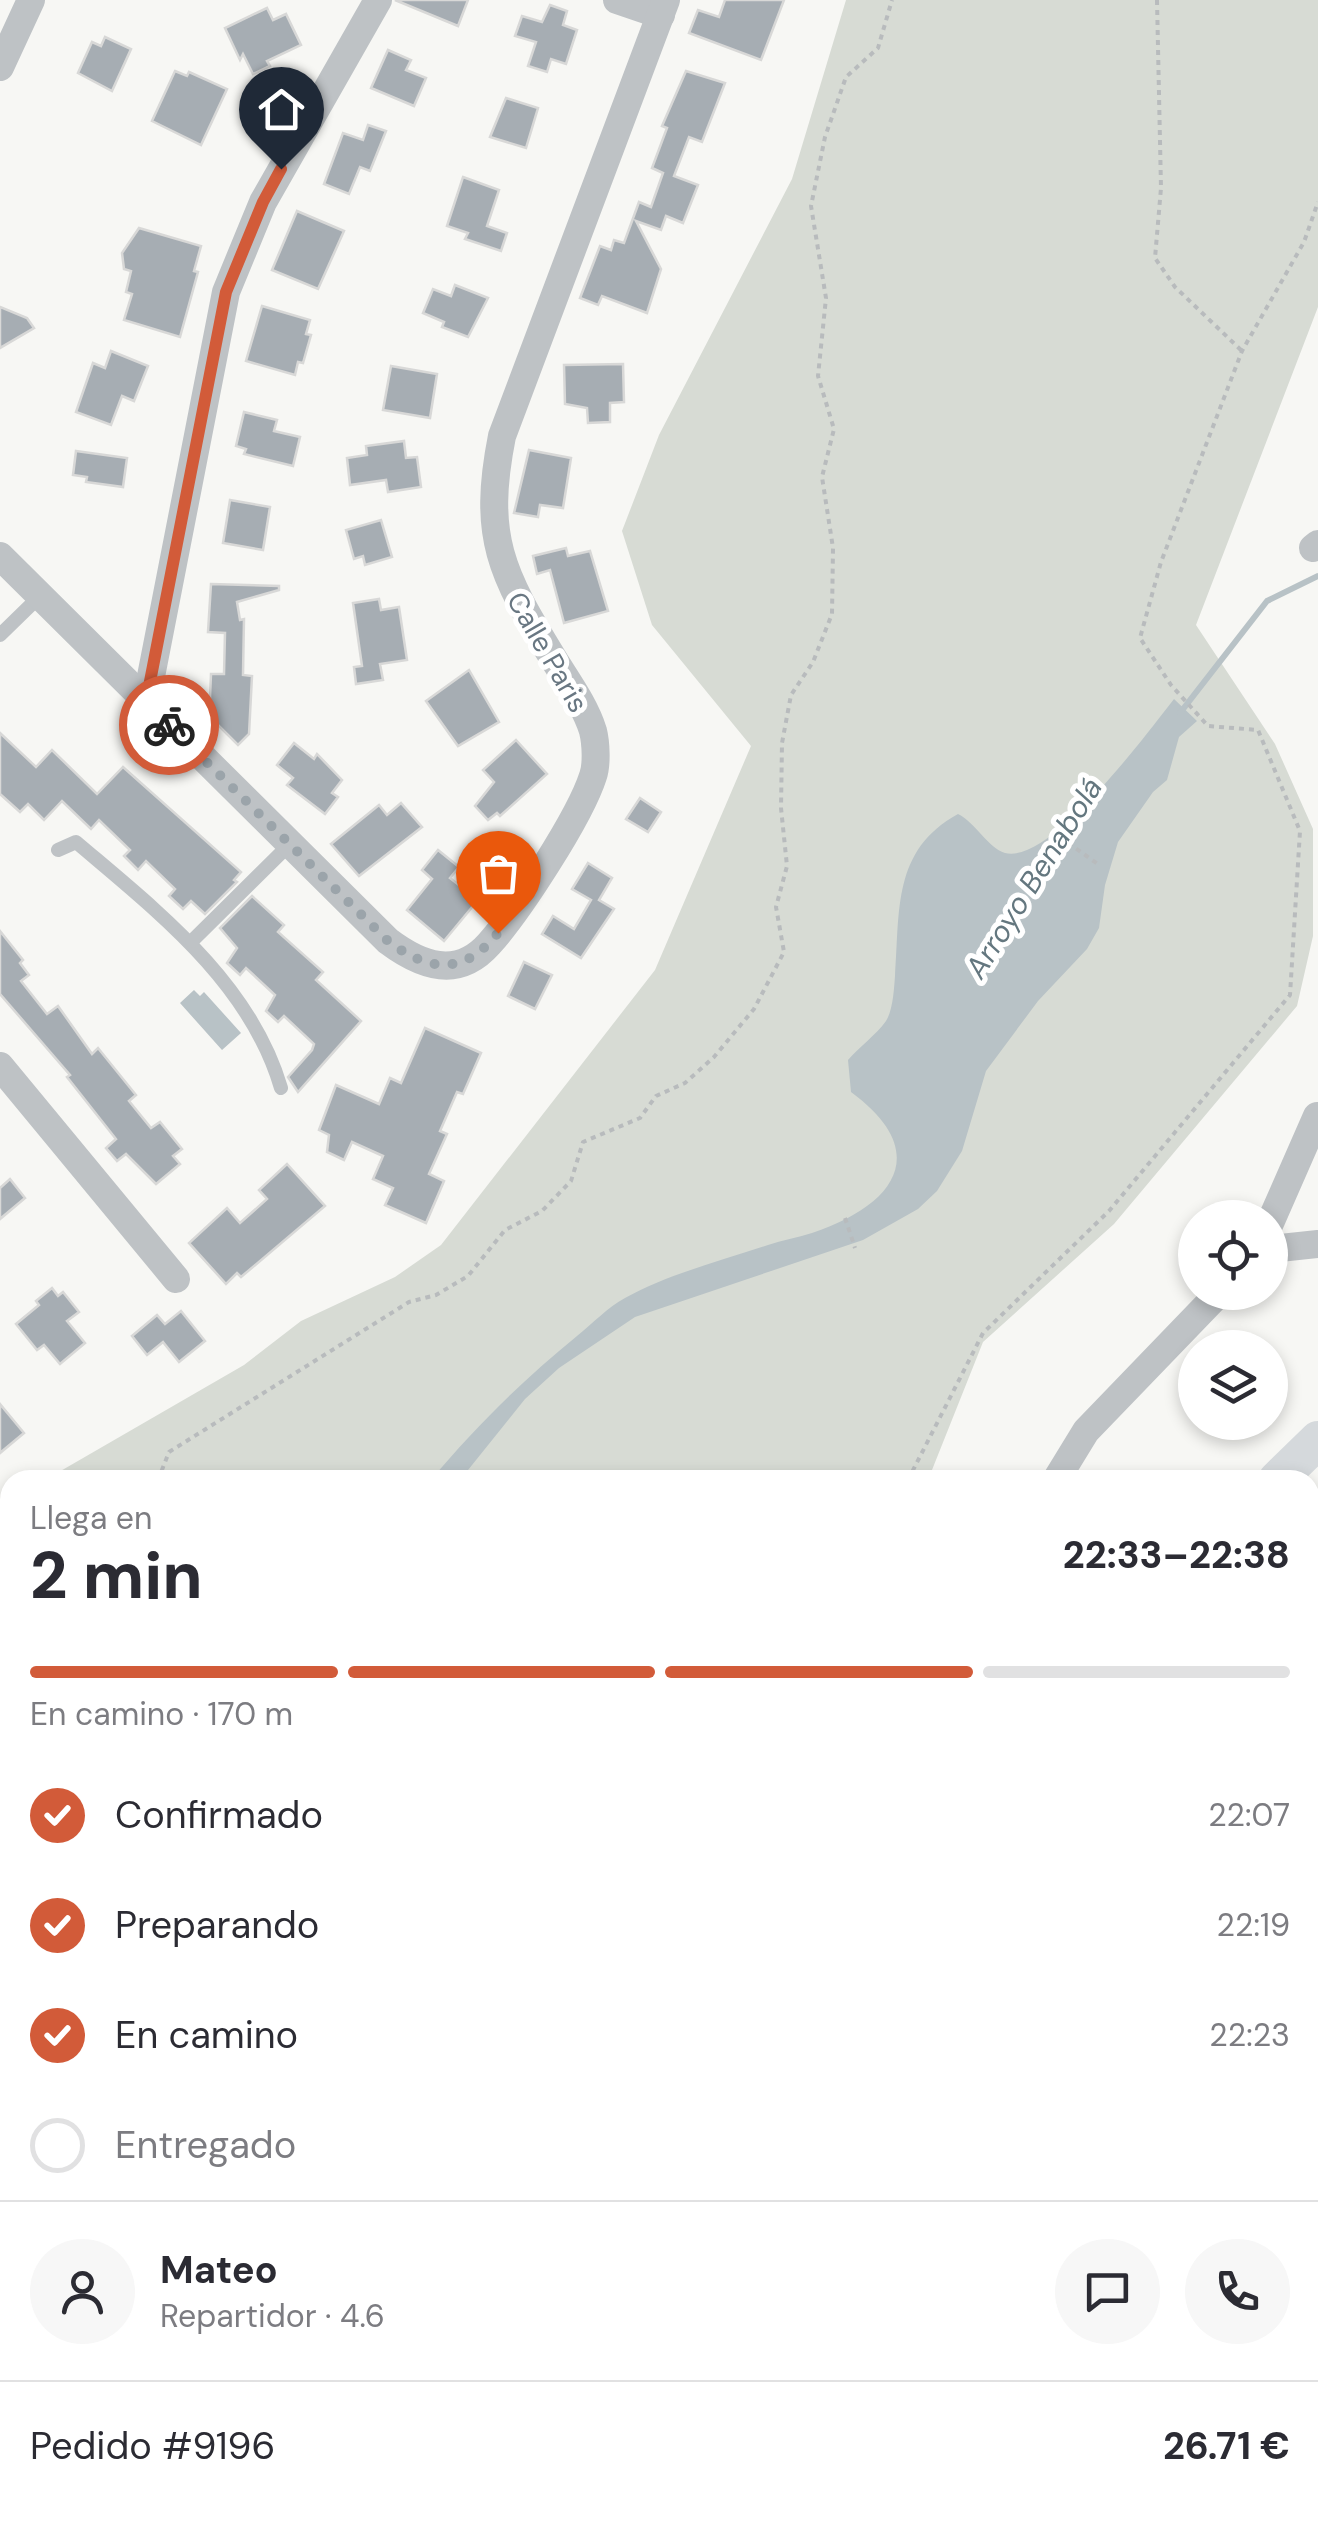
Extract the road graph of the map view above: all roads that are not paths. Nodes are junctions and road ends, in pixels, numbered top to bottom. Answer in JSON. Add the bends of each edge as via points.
{"nodes":[{"id":1,"x":31,"y":0,"type":"edge"},
{"id":2,"x":378,"y":0,"type":"edge"},
{"id":3,"x":616,"y":0,"type":"edge"},
{"id":4,"x":664,"y":8,"type":"edge"},
{"id":5,"x":0,"y":67,"type":"edge"},
{"id":6,"x":0,"y":556,"type":"edge"},
{"id":7,"x":40,"y":596,"type":"junction"},
{"id":8,"x":0,"y":635,"type":"edge"},
{"id":9,"x":146,"y":702,"type":"junction"},
{"id":10,"x":290,"y":845,"type":"junction"},
{"id":11,"x":58,"y":850,"type":"dead end"},
{"id":12,"x":192,"y":942,"type":"junction"},
{"id":13,"x":0,"y":1066,"type":"edge"},
{"id":14,"x":280,"y":1088,"type":"dead end"},
{"id":15,"x":1318,"y":1116,"type":"edge"},
{"id":16,"x":1281,"y":1200,"type":"edge"},
{"id":17,"x":1318,"y":1244,"type":"edge"},
{"id":18,"x":1288,"y":1247,"type":"edge"},
{"id":19,"x":176,"y":1279,"type":"dead end"},
{"id":20,"x":1203,"y":1310,"type":"edge"},
{"id":21,"x":1318,"y":1440,"type":"edge"},
{"id":22,"x":1062,"y":1470,"type":"edge"},
{"id":23,"x":1287,"y":1470,"type":"edge"}],
"edges":[{"from":1,"to":5,"type":"street"},
{"from":2,"to":9,"type":"street","via":[[263,202],[226,292]]},
{"from":3,"to":4,"type":"street"},
{"from":4,"to":10,"type":"street","name":"Calle Paris","via":[[502,436],[494,478],[501,565],[594,733],[595,772],[583,800],[485,949],[436,967],[412,960],[388,941]]},
{"from":6,"to":7,"type":"street","name":"Calle Paris"},
{"from":7,"to":8,"type":"lane"},
{"from":7,"to":9,"type":"street","name":"Calle Paris"},
{"from":9,"to":10,"type":"street","name":"Calle Paris"},
{"from":10,"to":12,"type":"lane"},
{"from":11,"to":12,"type":"lane","via":[[76,842]]},
{"from":12,"to":14,"type":"lane","via":[[269,1047]]},
{"from":13,"to":19,"type":"street"},
{"from":15,"to":16,"type":"street"},
{"from":17,"to":18,"type":"street"},
{"from":20,"to":22,"type":"street","via":[[1086,1431]]},
{"from":21,"to":23,"type":"street"}]}
